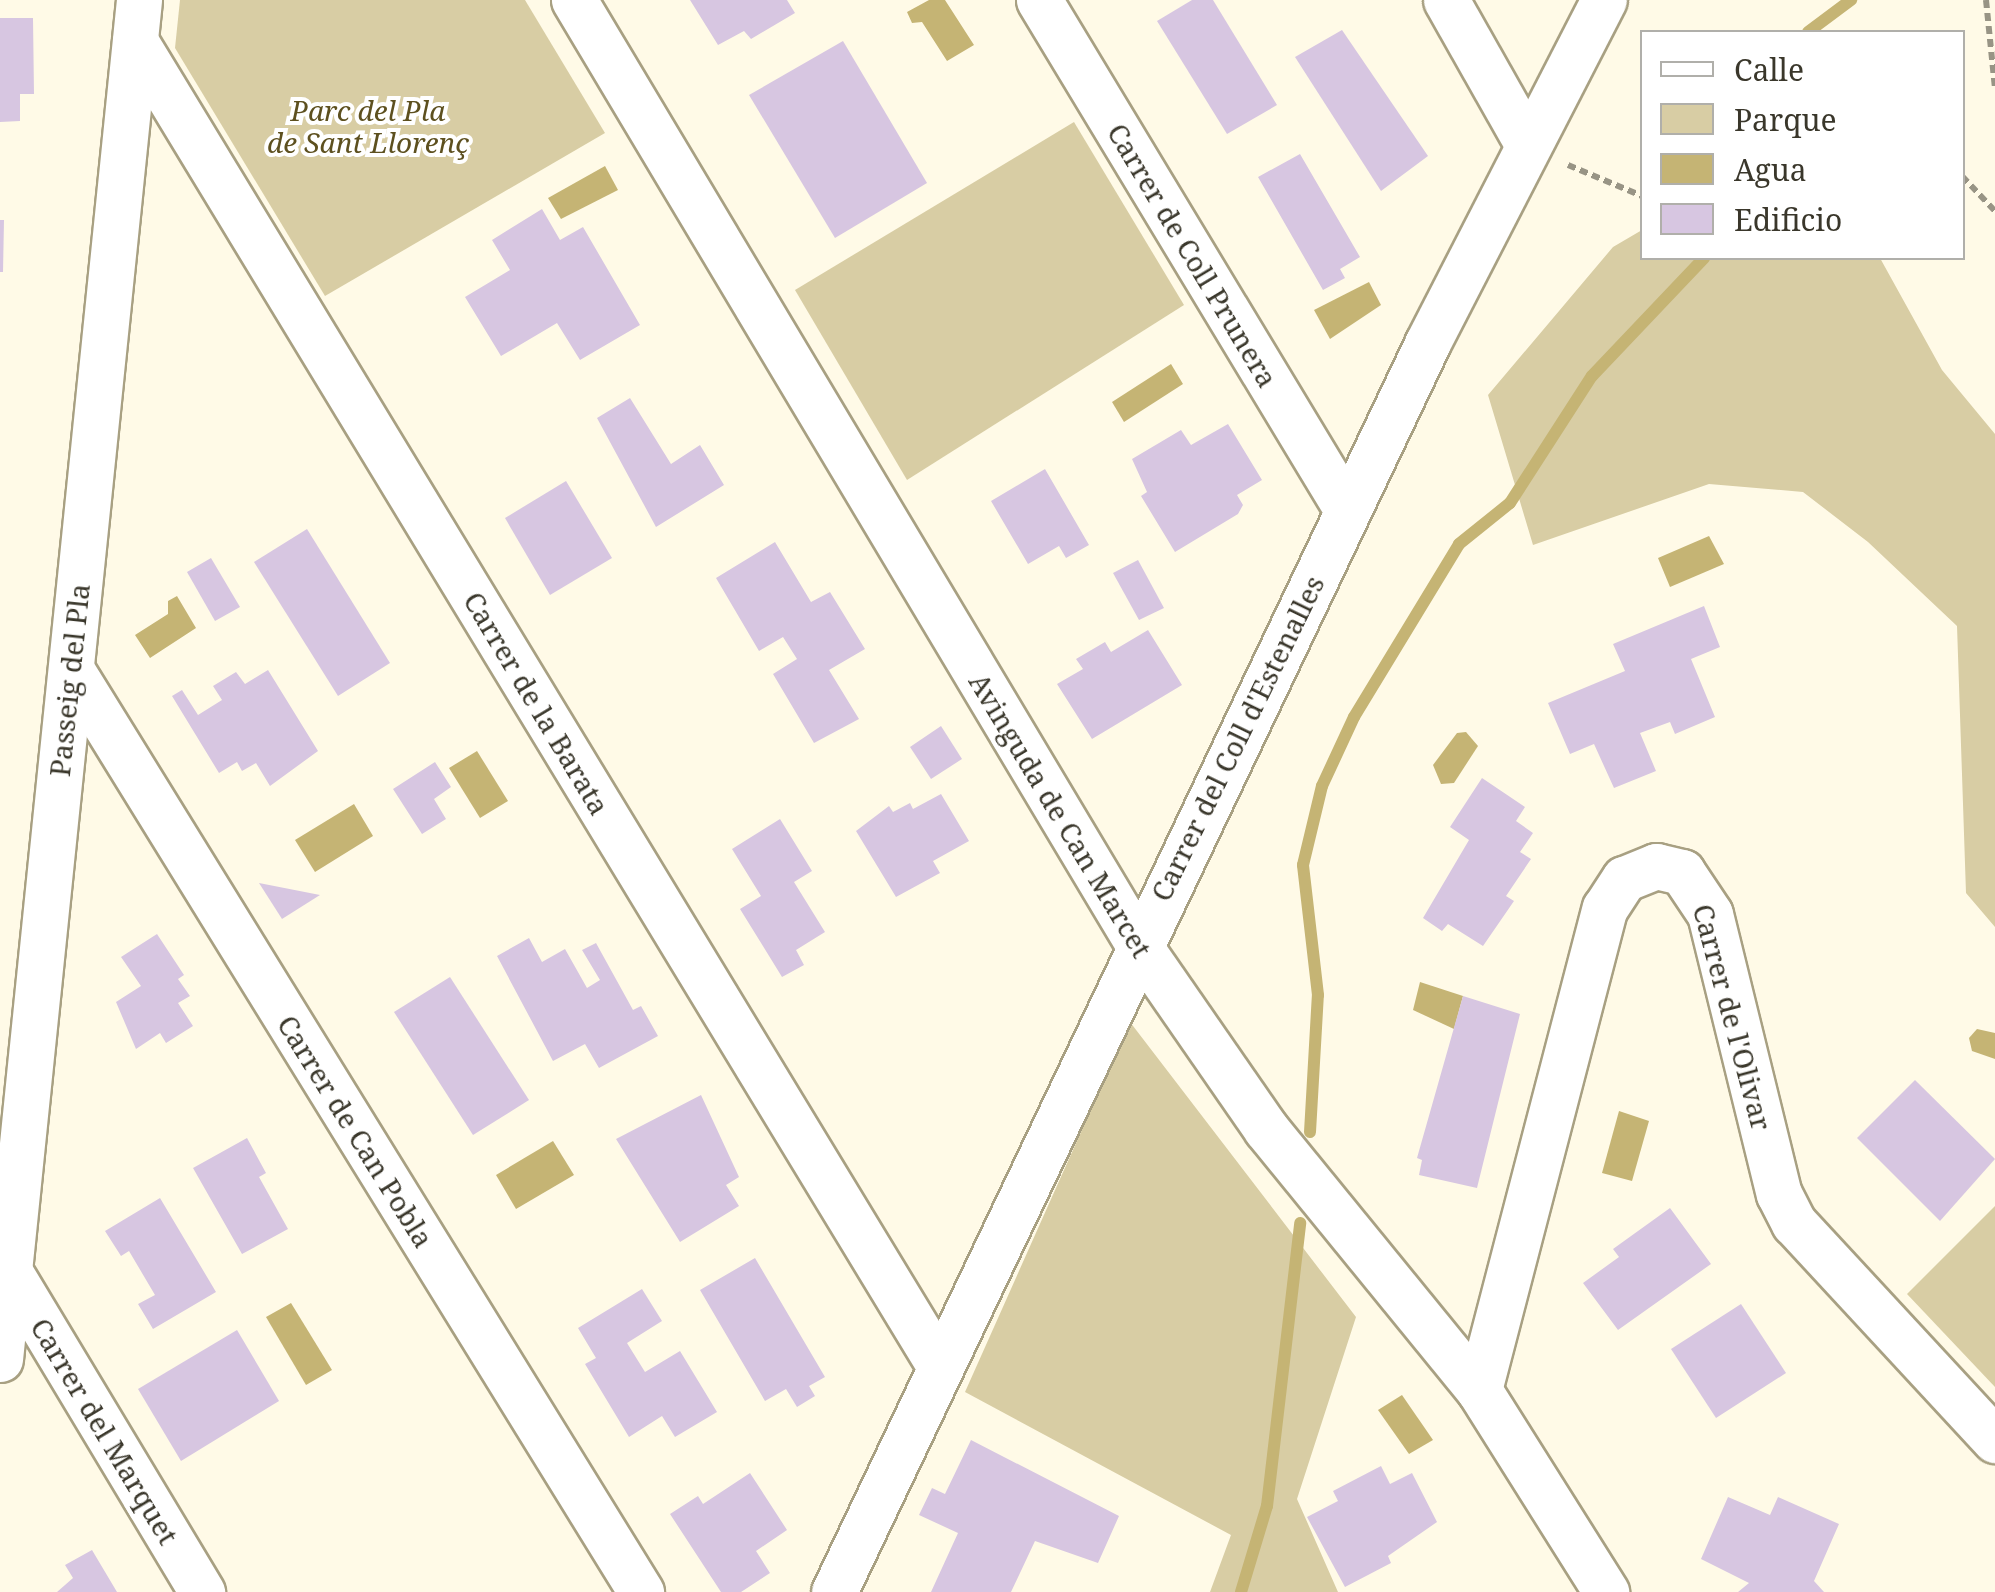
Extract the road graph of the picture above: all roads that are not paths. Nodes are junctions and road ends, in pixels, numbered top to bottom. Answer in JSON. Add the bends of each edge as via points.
{"nodes":[{"id":1,"x":574,"y":0,"type":"edge"},
{"id":2,"x":1039,"y":0,"type":"edge"},
{"id":3,"x":1446,"y":0,"type":"edge"},
{"id":4,"x":1604,"y":0,"type":"edge"},
{"id":5,"x":137,"y":21,"type":"edge"},
{"id":6,"x":1527,"y":143,"type":"junction"},
{"id":7,"x":1347,"y":510,"type":"junction"},
{"id":8,"x":70,"y":670,"type":"junction"},
{"id":9,"x":1138,"y":944,"type":"junction"},
{"id":10,"x":5,"y":1264,"type":"edge"},
{"id":11,"x":0,"y":1359,"type":"edge"},
{"id":12,"x":939,"y":1365,"type":"junction"},
{"id":13,"x":1479,"y":1390,"type":"junction"},
{"id":14,"x":1995,"y":1440,"type":"edge"},
{"id":15,"x":202,"y":1592,"type":"edge"},
{"id":16,"x":641,"y":1592,"type":"edge"},
{"id":17,"x":834,"y":1592,"type":"edge"},
{"id":18,"x":1606,"y":1592,"type":"edge"}],
"edges":[{"from":1,"to":9,"type":"street","name":"Avinguda de Can Marcet"},
{"from":2,"to":7,"type":"street","name":"Carrer de Coll Prunera"},
{"from":3,"to":6,"type":"street"},
{"from":4,"to":6,"type":"street","name":"Carrer del Coll d'Estenalles"},
{"from":5,"to":8,"type":"street","name":"Passeig del Pla"},
{"from":5,"to":12,"type":"street","name":"Carrer de la Barata"},
{"from":6,"to":7,"type":"street","name":"Carrer del Coll d'Estenalles"},
{"from":7,"to":9,"type":"street","name":"Carrer del Coll d'Estenalles"},
{"from":8,"to":10,"type":"street","name":"Passeig del Pla"},
{"from":8,"to":16,"type":"street","name":"Carrer de Can Pobla"},
{"from":9,"to":12,"type":"street","name":"Carrer del Coll d'Estenalles"},
{"from":9,"to":13,"type":"street","name":"Avinguda de Can Marcet","via":[[1266,1130]]},
{"from":10,"to":11,"type":"street","name":"Passeig del Pla"},
{"from":10,"to":15,"type":"street","name":"Carrer del Marquet"},
{"from":12,"to":17,"type":"street","name":"Carrer del Coll d'Estenalles"},
{"from":13,"to":14,"type":"street","name":"Carrer de l'Olivar","via":[[1605,908],[1624,879],[1656,866],[1682,872],[1710,914],[1778,1194],[1794,1223]]},
{"from":13,"to":18,"type":"street","name":"Avinguda de Can Marcet"}]}
